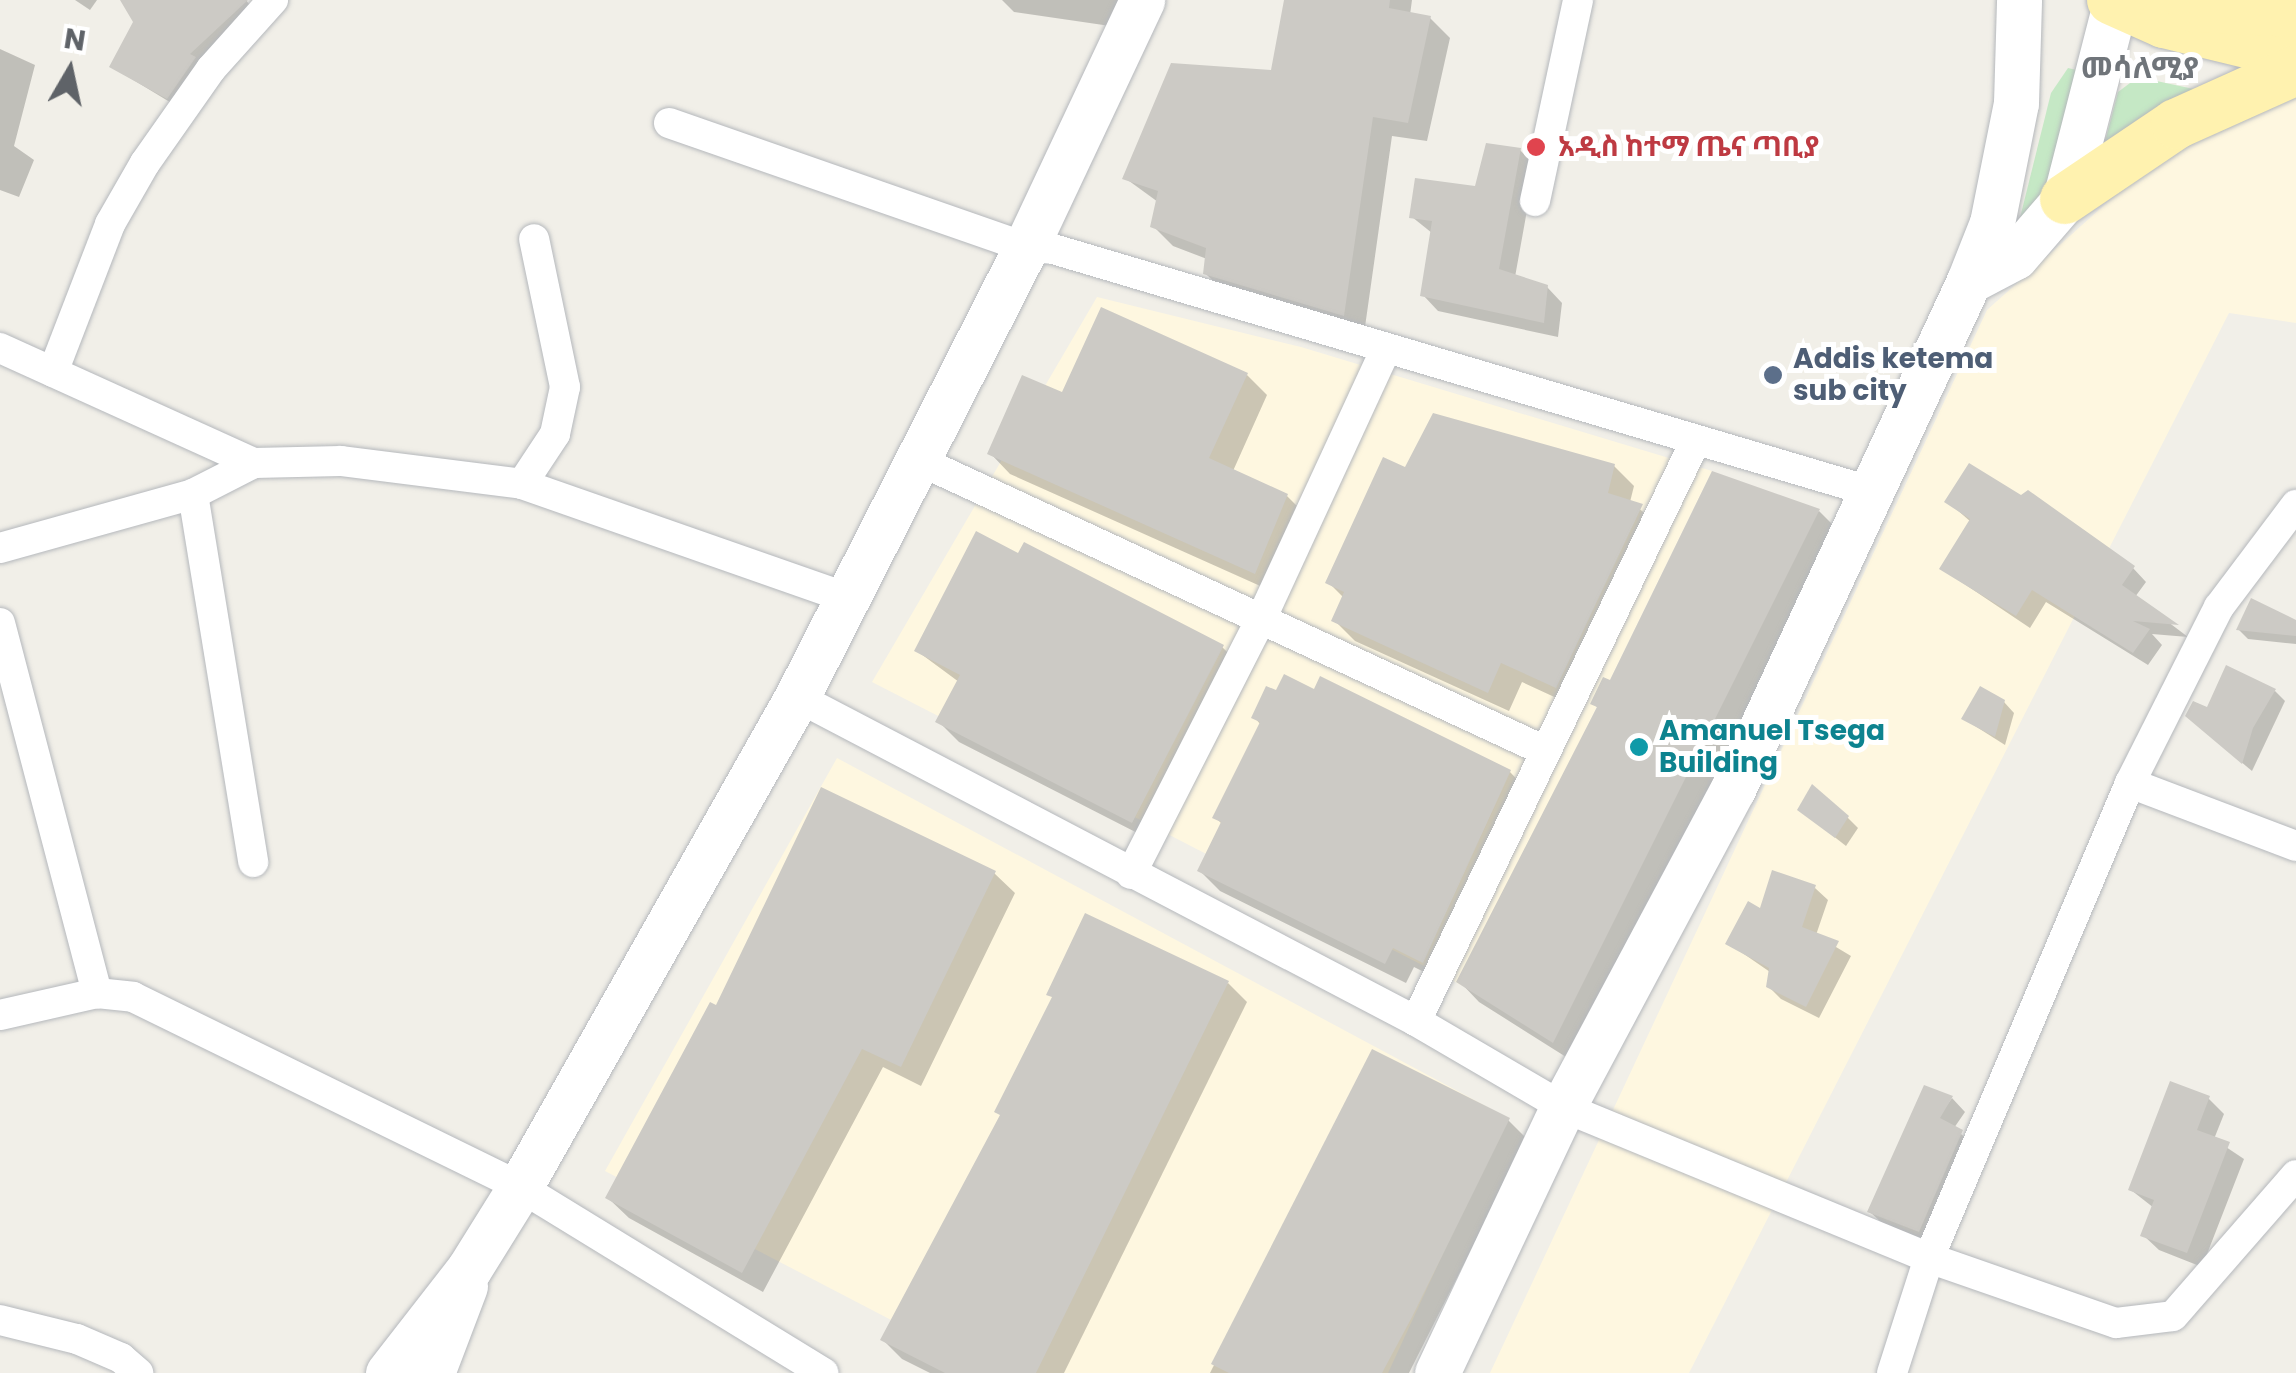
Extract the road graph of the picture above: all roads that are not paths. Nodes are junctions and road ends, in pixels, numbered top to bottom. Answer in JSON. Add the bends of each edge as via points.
{"nodes":[{"id":1,"x":273,"y":0,"type":"edge"},
{"id":2,"x":1142,"y":0,"type":"edge"},
{"id":3,"x":1168,"y":0,"type":"edge"},
{"id":4,"x":1578,"y":0,"type":"edge"},
{"id":5,"x":2018,"y":0,"type":"edge"},
{"id":6,"x":2115,"y":1,"type":"edge"},
{"id":7,"x":2296,"y":12,"type":"edge"},
{"id":8,"x":2296,"y":55,"type":"edge"},
{"id":9,"x":2296,"y":70,"type":"edge"},
{"id":10,"x":669,"y":124,"type":"dead end"},
{"id":11,"x":2065,"y":200,"type":"junction"},
{"id":12,"x":1535,"y":201,"type":"dead end"},
{"id":13,"x":534,"y":239,"type":"dead end"},
{"id":14,"x":1040,"y":248,"type":"junction"},
{"id":15,"x":1969,"y":281,"type":"junction"},
{"id":16,"x":0,"y":348,"type":"edge"},
{"id":17,"x":1386,"y":350,"type":"junction"},
{"id":18,"x":54,"y":372,"type":"junction"},
{"id":19,"x":1696,"y":440,"type":"junction"},
{"id":20,"x":254,"y":463,"type":"junction"},
{"id":21,"x":928,"y":465,"type":"junction"},
{"id":22,"x":522,"y":484,"type":"junction"},
{"id":23,"x":1873,"y":492,"type":"junction"},
{"id":24,"x":193,"y":494,"type":"junction"},
{"id":25,"x":2296,"y":505,"type":"edge"},
{"id":26,"x":0,"y":548,"type":"edge"},
{"id":27,"x":848,"y":598,"type":"junction"},
{"id":28,"x":1262,"y":615,"type":"junction"},
{"id":29,"x":0,"y":623,"type":"edge"},
{"id":30,"x":806,"y":701,"type":"junction"},
{"id":31,"x":1543,"y":750,"type":"junction"},
{"id":32,"x":2130,"y":784,"type":"junction"},
{"id":33,"x":2296,"y":846,"type":"edge"},
{"id":34,"x":253,"y":862,"type":"dead end"},
{"id":35,"x":1131,"y":874,"type":"junction"},
{"id":36,"x":97,"y":993,"type":"junction"},
{"id":37,"x":1,"y":1014,"type":"edge"},
{"id":38,"x":1416,"y":1021,"type":"junction"},
{"id":39,"x":1563,"y":1106,"type":"junction"},
{"id":40,"x":2296,"y":1175,"type":"edge"},
{"id":41,"x":526,"y":1191,"type":"junction"},
{"id":42,"x":1930,"y":1258,"type":"junction"},
{"id":43,"x":469,"y":1270,"type":"junction"},
{"id":44,"x":0,"y":1320,"type":"edge"},
{"id":45,"x":440,"y":1359,"type":"edge"},
{"id":46,"x":138,"y":1373,"type":"edge"},
{"id":47,"x":388,"y":1373,"type":"edge"},
{"id":48,"x":824,"y":1373,"type":"edge"},
{"id":49,"x":1437,"y":1373,"type":"edge"},
{"id":50,"x":1892,"y":1373,"type":"edge"}],
"edges":[{"from":1,"to":18,"type":"street","via":[[211,69],[145,162],[110,224]]},
{"from":2,"to":14,"type":"main road"},
{"from":3,"to":14,"type":"main road"},
{"from":4,"to":12,"type":"street"},
{"from":5,"to":15,"type":"main road","via":[[2016,103],[1992,223]]},
{"from":6,"to":7,"type":"main road"},
{"from":6,"to":8,"type":"main road","via":[[2164,22]]},
{"from":6,"to":11,"type":"main road"},
{"from":9,"to":11,"type":"main road","via":[[2176,124]]},
{"from":10,"to":14,"type":"street"},
{"from":11,"to":15,"type":"main road","via":[[2015,257]]},
{"from":13,"to":22,"type":"street","via":[[565,387],[555,434]]},
{"from":14,"to":17,"type":"street"},
{"from":14,"to":21,"type":"main road"},
{"from":15,"to":23,"type":"main road"},
{"from":16,"to":18,"type":"street"},
{"from":17,"to":19,"type":"street"},
{"from":17,"to":28,"type":"street"},
{"from":18,"to":20,"type":"street"},
{"from":19,"to":23,"type":"street"},
{"from":19,"to":31,"type":"street"},
{"from":20,"to":22,"type":"street","via":[[341,462]]},
{"from":20,"to":24,"type":"street"},
{"from":21,"to":27,"type":"main road"},
{"from":21,"to":28,"type":"street"},
{"from":21,"to":30,"type":"main road"},
{"from":22,"to":27,"type":"street"},
{"from":23,"to":39,"type":"main road","via":[[1733,790]]},
{"from":24,"to":26,"type":"street"},
{"from":24,"to":34,"type":"street"},
{"from":25,"to":32,"type":"street","via":[[2219,607]]},
{"from":27,"to":30,"type":"main road"},
{"from":28,"to":31,"type":"street"},
{"from":28,"to":35,"type":"street"},
{"from":29,"to":36,"type":"street"},
{"from":30,"to":35,"type":"street"},
{"from":30,"to":41,"type":"main road"},
{"from":31,"to":38,"type":"street"},
{"from":32,"to":33,"type":"street"},
{"from":32,"to":42,"type":"street"},
{"from":35,"to":38,"type":"street"},
{"from":36,"to":37,"type":"street"},
{"from":36,"to":41,"type":"street","via":[[134,998],[180,1018]]},
{"from":38,"to":39,"type":"street"},
{"from":39,"to":42,"type":"street"},
{"from":39,"to":49,"type":"main road"},
{"from":40,"to":42,"type":"street","via":[[2192,1299],[2152,1323],[2116,1323]]},
{"from":41,"to":43,"type":"main road"},
{"from":41,"to":45,"type":"main road"},
{"from":41,"to":48,"type":"street"},
{"from":42,"to":50,"type":"street"},
{"from":43,"to":45,"type":"main road"},
{"from":43,"to":47,"type":"main road"},
{"from":44,"to":46,"type":"street","via":[[77,1339]]}]}
